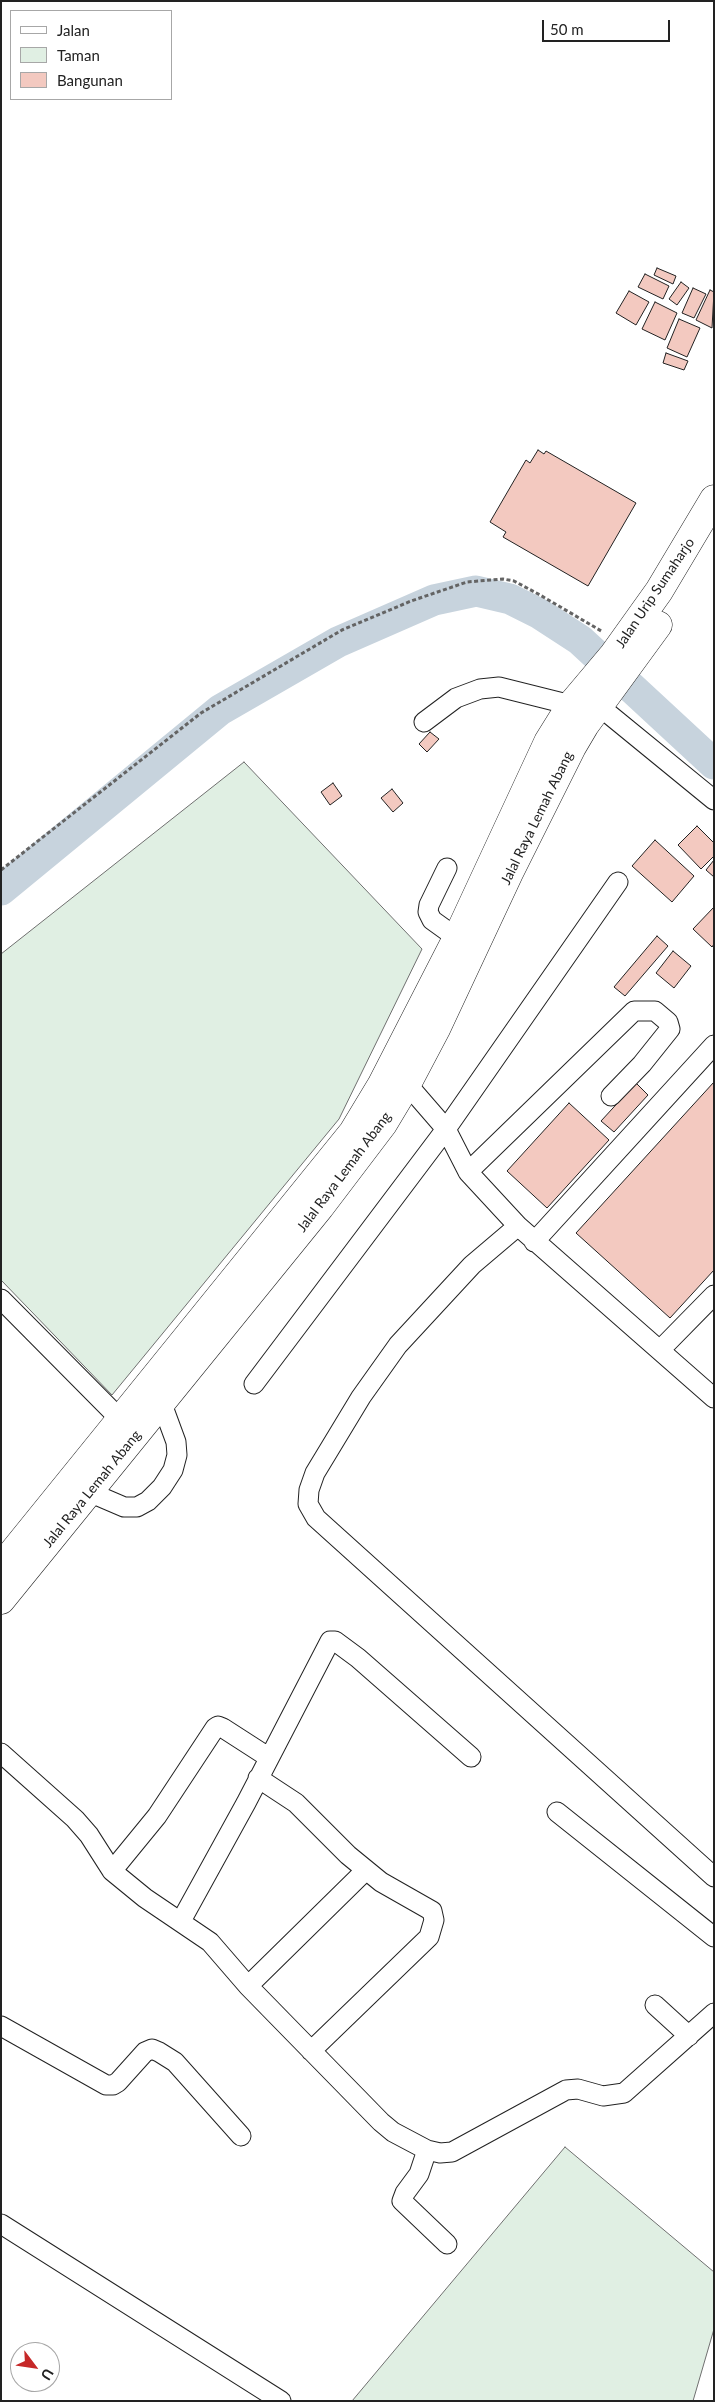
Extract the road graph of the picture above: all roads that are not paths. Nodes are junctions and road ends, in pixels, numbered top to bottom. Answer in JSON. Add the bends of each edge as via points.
{"nodes":[{"id":1,"x":714,"y":499,"type":"edge"},
{"id":2,"x":714,"y":537,"type":"edge"},
{"id":3,"x":623,"y":658,"type":"junction"},
{"id":4,"x":599,"y":694,"type":"junction"},
{"id":5,"x":571,"y":705,"type":"junction"},
{"id":6,"x":424,"y":722,"type":"dead end"},
{"id":7,"x":714,"y":800,"type":"edge"},
{"id":8,"x":447,"y":868,"type":"dead end"},
{"id":9,"x":618,"y":882,"type":"dead end"},
{"id":10,"x":457,"y":938,"type":"junction"},
{"id":11,"x":714,"y":1045,"type":"edge"},
{"id":12,"x":407,"y":1084,"type":"junction"},
{"id":13,"x":611,"y":1096,"type":"dead end"},
{"id":14,"x":446,"y":1129,"type":"junction"},
{"id":15,"x":468,"y":1172,"type":"junction"},
{"id":16,"x":518,"y":1226,"type":"junction"},
{"id":17,"x":534,"y":1242,"type":"junction"},
{"id":18,"x":714,"y":1295,"type":"edge"},
{"id":19,"x":1,"y":1299,"type":"edge"},
{"id":20,"x":660,"y":1350,"type":"junction"},
{"id":21,"x":254,"y":1384,"type":"dead end"},
{"id":22,"x":714,"y":1398,"type":"edge"},
{"id":23,"x":162,"y":1404,"type":"junction"},
{"id":24,"x":121,"y":1420,"type":"junction"},
{"id":25,"x":89,"y":1492,"type":"junction"},
{"id":26,"x":1,"y":1567,"type":"edge"},
{"id":27,"x":1,"y":1600,"type":"edge"},
{"id":28,"x":1,"y":1753,"type":"edge"},
{"id":29,"x":268,"y":1757,"type":"junction"},
{"id":30,"x":471,"y":1757,"type":"dead end"},
{"id":31,"x":258,"y":1778,"type":"junction"},
{"id":32,"x":557,"y":1812,"type":"dead end"},
{"id":33,"x":366,"y":1870,"type":"junction"},
{"id":34,"x":112,"y":1871,"type":"junction"},
{"id":35,"x":714,"y":1876,"type":"edge"},
{"id":36,"x":181,"y":1921,"type":"junction"},
{"id":37,"x":714,"y":1937,"type":"edge"},
{"id":38,"x":248,"y":1986,"type":"junction"},
{"id":39,"x":654,"y":2005,"type":"dead end"},
{"id":40,"x":714,"y":2013,"type":"edge"},
{"id":41,"x":1,"y":2026,"type":"edge"},
{"id":42,"x":689,"y":2036,"type":"junction"},
{"id":43,"x":311,"y":2051,"type":"junction"},
{"id":44,"x":241,"y":2136,"type":"dead end"},
{"id":45,"x":427,"y":2150,"type":"junction"},
{"id":46,"x":1,"y":2224,"type":"edge"},
{"id":47,"x":447,"y":2244,"type":"dead end"},
{"id":48,"x":281,"y":2401,"type":"edge"}],
"edges":[{"from":1,"to":3,"type":"highway","name":"Jalan Urip Sumaharjo"},
{"from":2,"to":3,"type":"highway","name":"Jalan Urip Sumaharjo"},
{"from":3,"to":4,"type":"highway","name":"Jalan Urip Sumaharjo"},
{"from":4,"to":5,"type":"highway","name":"Jalal Raya Lemah Abang"},
{"from":4,"to":7,"type":"street"},
{"from":4,"to":12,"type":"highway","name":"Jalal Raya Lemah Abang"},
{"from":5,"to":6,"type":"street","via":[[499,687],[480,689],[456,698]]},
{"from":5,"to":10,"type":"highway","name":"Jalal Raya Lemah Abang","via":[[525,787]]},
{"from":8,"to":10,"type":"street","via":[[428,912],[432,920]]},
{"from":9,"to":14,"type":"street"},
{"from":10,"to":24,"type":"highway","name":"Jalal Raya Lemah Abang","via":[[382,1084],[353,1132]]},
{"from":11,"to":17,"type":"street"},
{"from":12,"to":14,"type":"street"},
{"from":12,"to":23,"type":"highway","name":"Jalal Raya Lemah Abang","via":[[383,1124],[344,1176]]},
{"from":13,"to":15,"type":"street","via":[[670,1029],[668,1022],[655,1011],[634,1011]]},
{"from":14,"to":15,"type":"street"},
{"from":14,"to":21,"type":"street"},
{"from":15,"to":16,"type":"street"},
{"from":16,"to":17,"type":"street"},
{"from":16,"to":35,"type":"street","via":[[472,1265],[398,1344],[360,1397],[315,1473],[308,1504],[316,1518]]},
{"from":17,"to":20,"type":"street"},
{"from":18,"to":20,"type":"street"},
{"from":19,"to":24,"type":"street"},
{"from":20,"to":22,"type":"street"},
{"from":23,"to":25,"type":"highway","name":"Jalal Raya Lemah Abang"},
{"from":23,"to":25,"type":"street","via":[[176,1442],[177,1455],[174,1470],[162,1487],[137,1507],[124,1507]]},
{"from":24,"to":26,"type":"highway","name":"Jalal Raya Lemah Abang"},
{"from":25,"to":27,"type":"highway","name":"Jalal Raya Lemah Abang"},
{"from":28,"to":34,"type":"street","via":[[75,1819]]},
{"from":29,"to":30,"type":"street","via":[[317,1662],[332,1640],[358,1658]]},
{"from":29,"to":31,"type":"street"},
{"from":29,"to":34,"type":"street","via":[[222,1728],[215,1728],[157,1816]]},
{"from":31,"to":33,"type":"street","via":[[296,1803]]},
{"from":31,"to":36,"type":"street"},
{"from":32,"to":37,"type":"street"},
{"from":33,"to":38,"type":"street"},
{"from":33,"to":43,"type":"street","via":[[432,1912],[433,1928],[429,1937]]},
{"from":34,"to":36,"type":"street"},
{"from":36,"to":38,"type":"street","via":[[210,1942]]},
{"from":38,"to":43,"type":"street"},
{"from":39,"to":42,"type":"street"},
{"from":40,"to":42,"type":"street"},
{"from":41,"to":44,"type":"street","via":[[106,2085],[118,2082],[145,2052],[152,2049],[159,2052],[175,2062]]},
{"from":42,"to":45,"type":"street","via":[[624,2093],[602,2096],[578,2089],[566,2090],[452,2152]]},
{"from":43,"to":45,"type":"street","via":[[393,2132]]},
{"from":45,"to":47,"type":"street","via":[[419,2174],[402,2201]]},
{"from":46,"to":48,"type":"street"}]}
